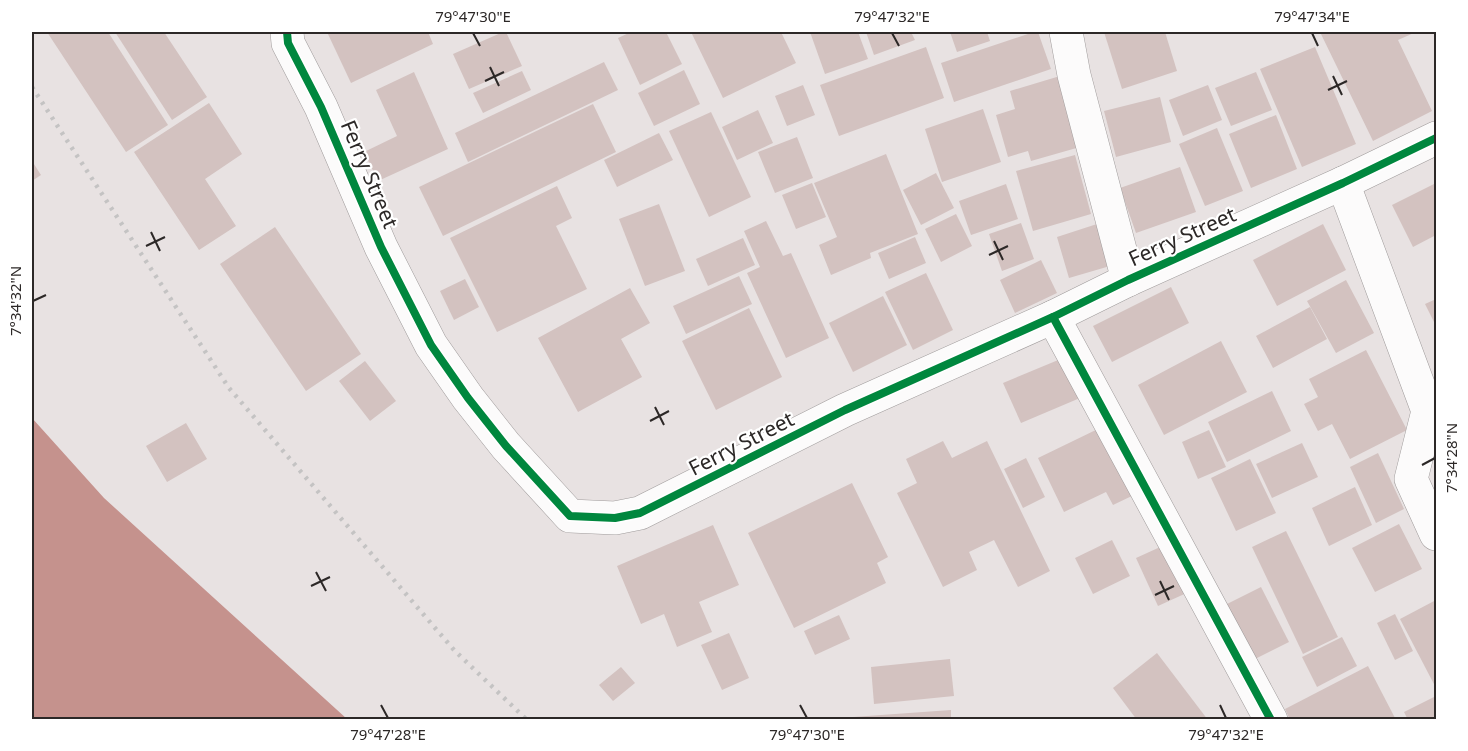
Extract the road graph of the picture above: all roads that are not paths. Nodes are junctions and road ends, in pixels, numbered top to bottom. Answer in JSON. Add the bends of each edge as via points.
{"nodes":[{"id":1,"x":287,"y":32,"type":"edge"},
{"id":2,"x":1066,"y":32,"type":"edge"},
{"id":3,"x":1437,"y":138,"type":"edge"},
{"id":4,"x":1343,"y":183,"type":"junction"},
{"id":5,"x":1128,"y":280,"type":"junction"},
{"id":6,"x":1053,"y":317,"type":"junction"},
{"id":7,"x":1432,"y":412,"type":"edge"},
{"id":8,"x":1437,"y":534,"type":"edge"},
{"id":9,"x":1271,"y":720,"type":"edge"}],
"edges":[{"from":1,"to":6,"type":"street","name":"Ferry Street","via":[[288,43],[321,107],[381,247],[431,345],[500,438],[570,516],[615,518],[640,513],[845,410]]},
{"from":2,"to":5,"type":"street"},
{"from":3,"to":4,"type":"street","name":"Ferry Street"},
{"from":4,"to":5,"type":"street","name":"Ferry Street"},
{"from":4,"to":7,"type":"street"},
{"from":5,"to":6,"type":"street","name":"Ferry Street"},
{"from":6,"to":9,"type":"street"},
{"from":7,"to":8,"type":"street","via":[[1411,479]]}]}
